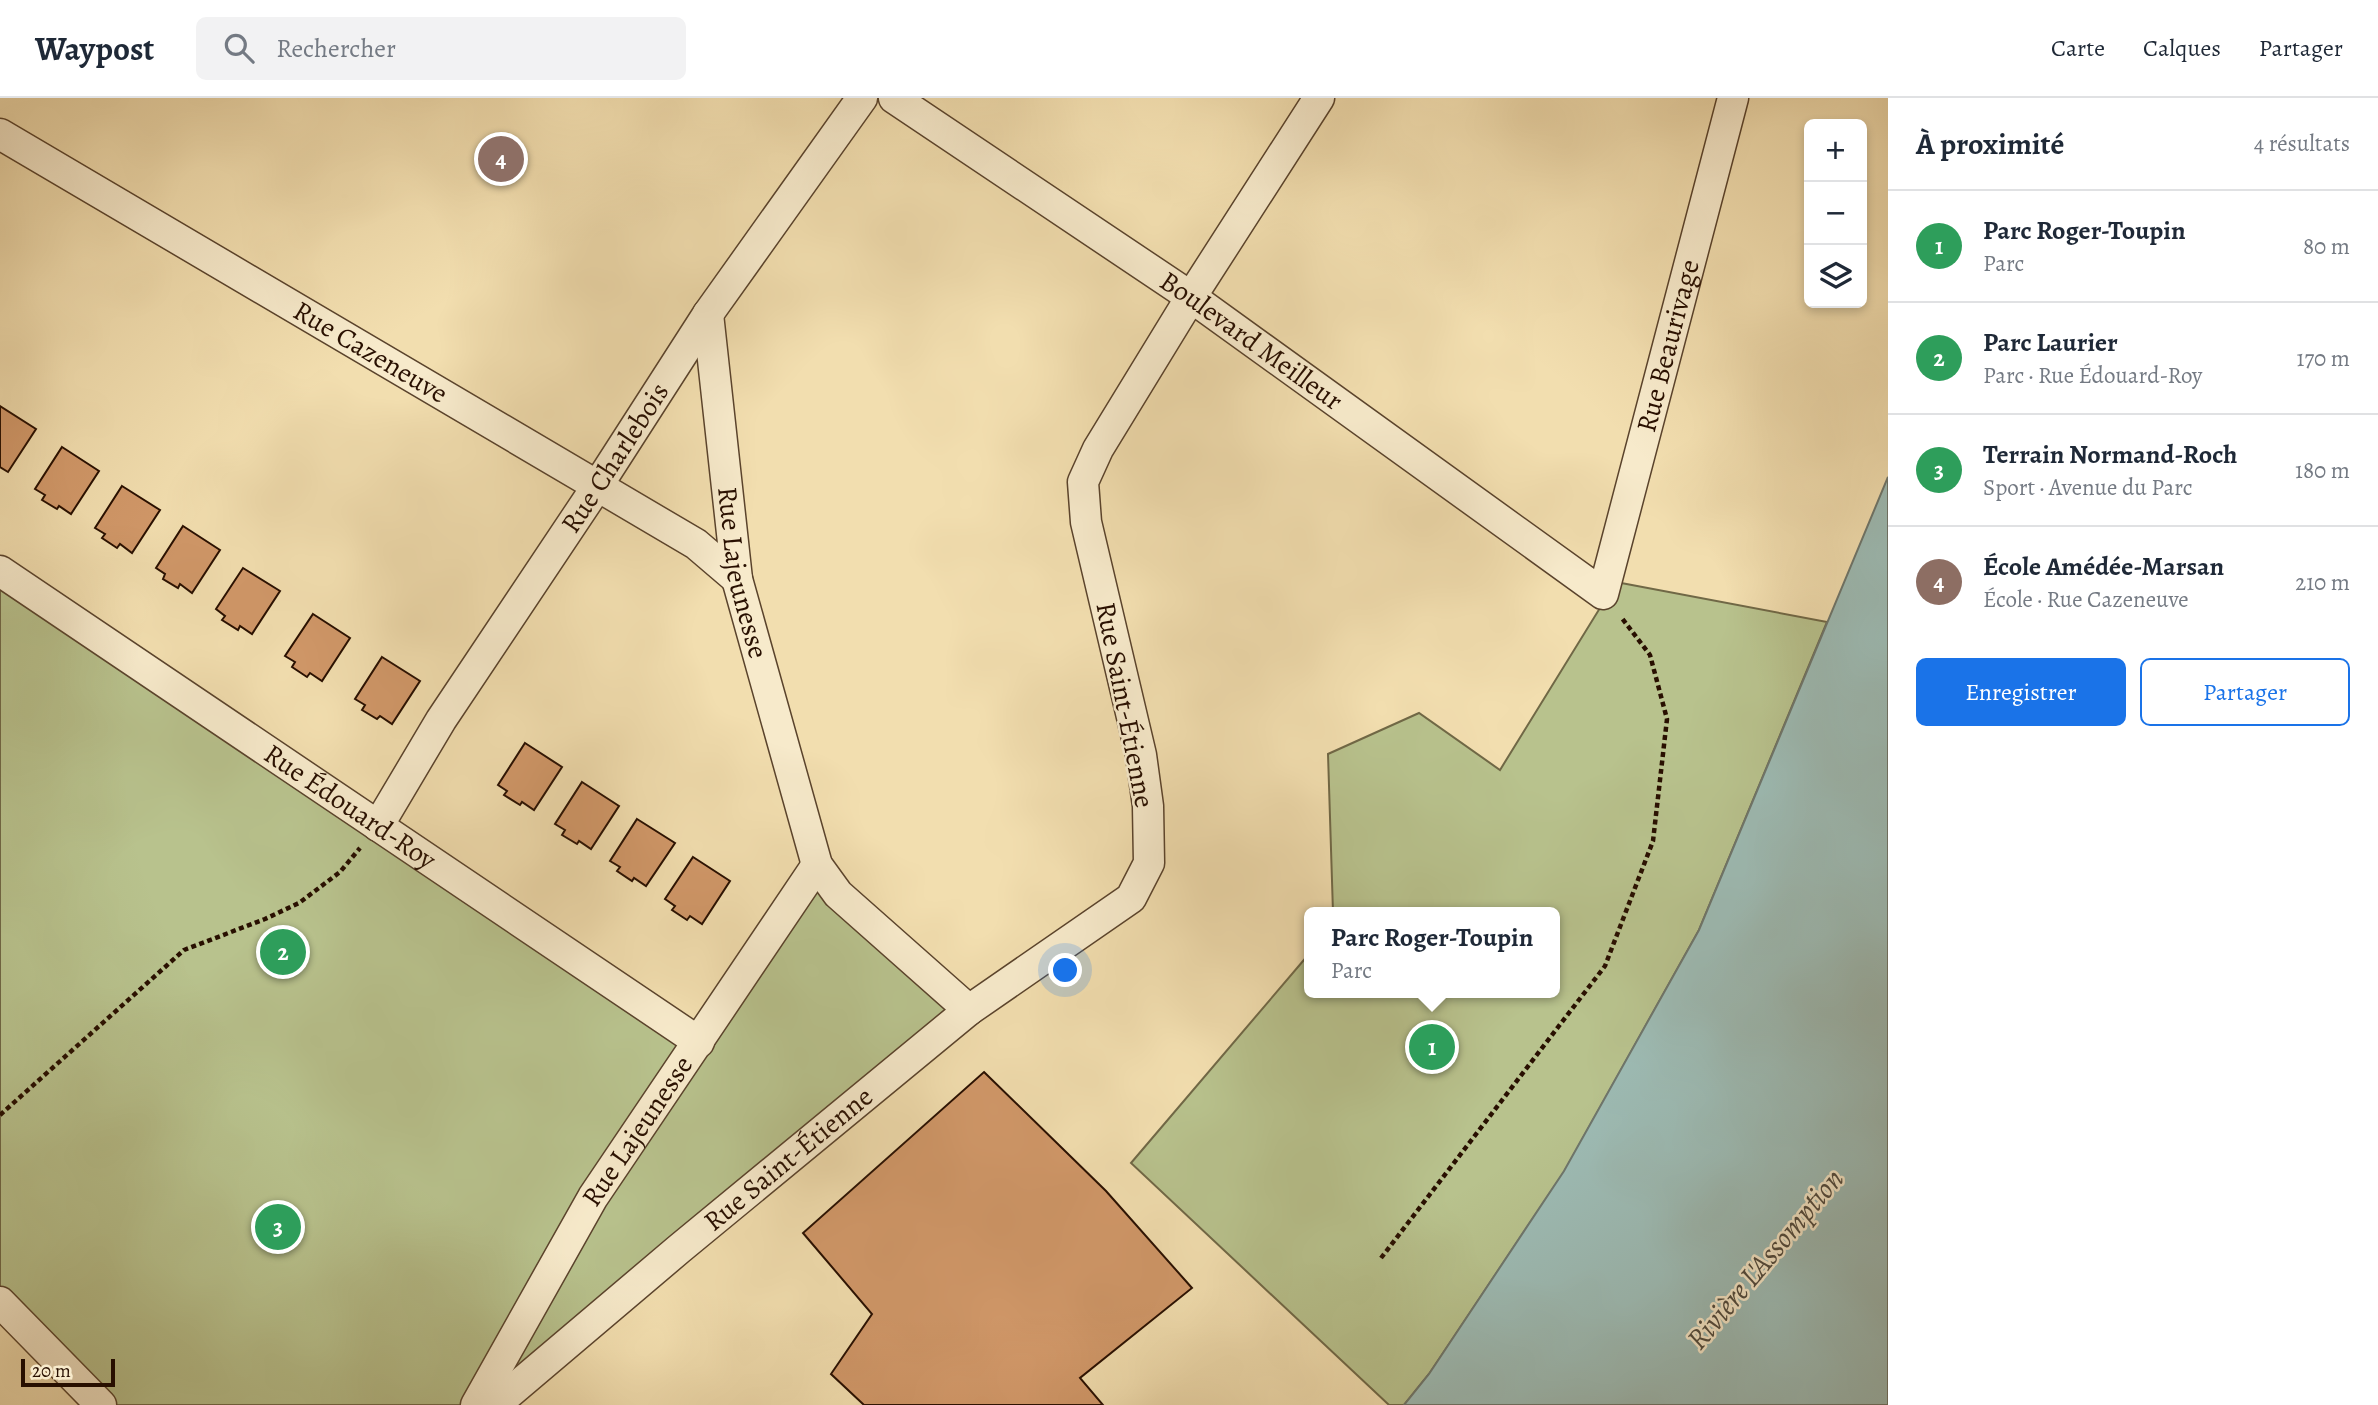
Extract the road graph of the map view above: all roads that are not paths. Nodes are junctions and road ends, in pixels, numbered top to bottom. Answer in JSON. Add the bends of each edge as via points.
{"nodes":[{"id":1,"x":862,"y":98,"type":"edge"},
{"id":2,"x":894,"y":98,"type":"edge"},
{"id":3,"x":1319,"y":98,"type":"edge"},
{"id":4,"x":1733,"y":98,"type":"edge"},
{"id":5,"x":0,"y":134,"type":"edge"},
{"id":6,"x":1191,"y":298,"type":"junction"},
{"id":7,"x":708,"y":314,"type":"junction"},
{"id":8,"x":598,"y":485,"type":"junction"},
{"id":9,"x":0,"y":571,"type":"edge"},
{"id":10,"x":737,"y":579,"type":"junction"},
{"id":11,"x":1603,"y":594,"type":"joint"},
{"id":12,"x":379,"y":826,"type":"junction"},
{"id":13,"x":817,"y":865,"type":"junction"},
{"id":14,"x":970,"y":1010,"type":"junction"},
{"id":15,"x":699,"y":1042,"type":"junction"},
{"id":16,"x":0,"y":1302,"type":"edge"},
{"id":17,"x":101,"y":1405,"type":"edge"},
{"id":18,"x":476,"y":1405,"type":"edge"},
{"id":19,"x":495,"y":1405,"type":"edge"}],
"edges":[{"from":1,"to":7,"type":"street","name":"Rue Charlebois"},
{"from":2,"to":6,"type":"street","name":"Boulevard Meilleur"},
{"from":3,"to":6,"type":"street","name":"Rue Saint-Étienne"},
{"from":4,"to":11,"type":"street","name":"Rue Beaurivage"},
{"from":5,"to":8,"type":"street","name":"Rue Cazeneuve"},
{"from":6,"to":11,"type":"street","name":"Boulevard Meilleur"},
{"from":6,"to":14,"type":"street","name":"Rue Saint-Étienne","via":[[1098,449],[1083,482],[1086,522],[1141,755],[1149,863],[1131,898]]},
{"from":7,"to":8,"type":"street","name":"Rue Charlebois"},
{"from":7,"to":10,"type":"street","name":"Rue Lajeunesse"},
{"from":8,"to":10,"type":"street","name":"Rue Cazeneuve","via":[[696,544]]},
{"from":8,"to":12,"type":"street","name":"Rue Charlebois","via":[[441,720]]},
{"from":9,"to":12,"type":"street","name":"Rue Édouard-Roy"},
{"from":10,"to":13,"type":"street","name":"Rue Lajeunesse"},
{"from":12,"to":15,"type":"street","name":"Rue Édouard-Roy"},
{"from":13,"to":14,"type":"street","name":"Rue Lajeunesse","via":[[838,894]]},
{"from":13,"to":15,"type":"street","name":"Rue Lajeunesse"},
{"from":14,"to":19,"type":"street","name":"Rue Saint-Étienne"},
{"from":15,"to":18,"type":"street","name":"Rue Lajeunesse","via":[[593,1196]]},
{"from":16,"to":17,"type":"street"}]}
